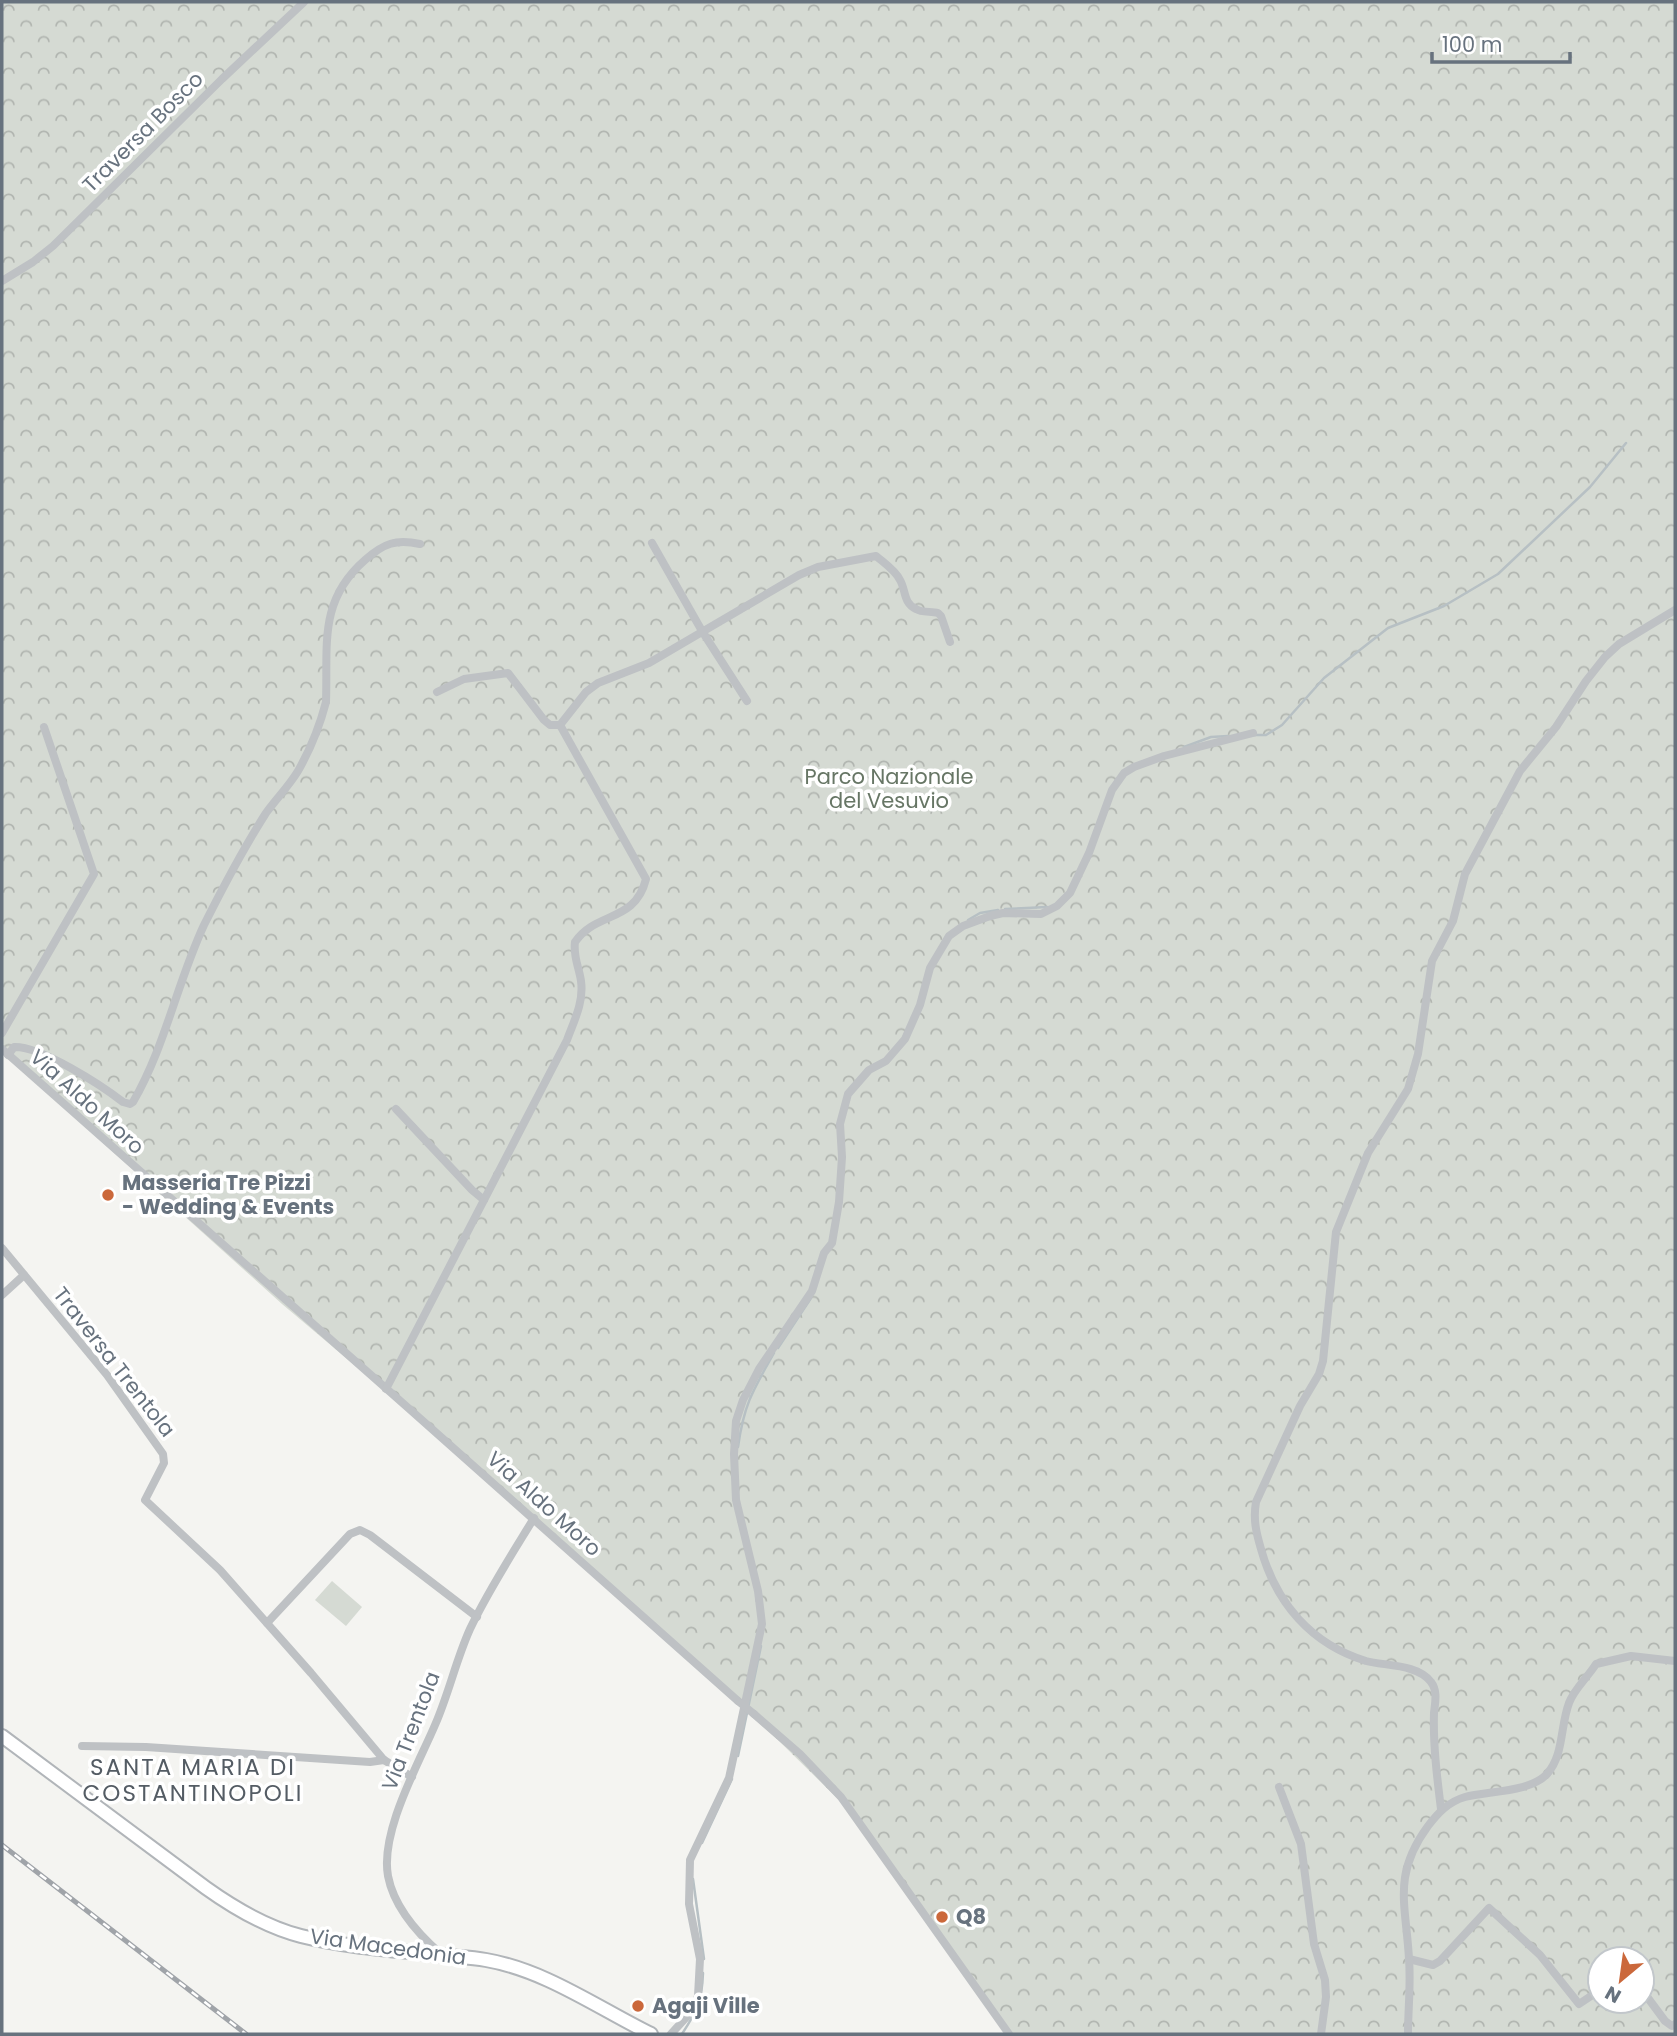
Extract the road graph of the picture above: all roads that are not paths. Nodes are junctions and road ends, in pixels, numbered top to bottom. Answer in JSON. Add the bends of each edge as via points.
{"nodes":[{"id":1,"x":304,"y":2,"type":"edge"},
{"id":2,"x":2,"y":281,"type":"edge"},
{"id":3,"x":652,"y":543,"type":"dead end"},
{"id":4,"x":420,"y":544,"type":"dead end"},
{"id":5,"x":1675,"y":610,"type":"edge"},
{"id":6,"x":702,"y":631,"type":"junction"},
{"id":7,"x":950,"y":642,"type":"dead end"},
{"id":8,"x":437,"y":692,"type":"dead end"},
{"id":9,"x":747,"y":701,"type":"dead end"},
{"id":10,"x":560,"y":725,"type":"junction"},
{"id":11,"x":44,"y":727,"type":"dead end"},
{"id":12,"x":1253,"y":733,"type":"dead end"},
{"id":13,"x":2,"y":1033,"type":"edge"},
{"id":14,"x":5,"y":1052,"type":"edge"},
{"id":15,"x":396,"y":1109,"type":"dead end"},
{"id":16,"x":484,"y":1200,"type":"junction"},
{"id":17,"x":2,"y":1248,"type":"edge"},
{"id":18,"x":24,"y":1275,"type":"junction"},
{"id":19,"x":2,"y":1295,"type":"edge"},
{"id":20,"x":386,"y":1389,"type":"junction"},
{"id":21,"x":534,"y":1518,"type":"junction"},
{"id":22,"x":477,"y":1616,"type":"junction"},
{"id":23,"x":267,"y":1623,"type":"junction"},
{"id":24,"x":1675,"y":1661,"type":"edge"},
{"id":25,"x":2,"y":1736,"type":"edge"},
{"id":26,"x":82,"y":1746,"type":"dead end"},
{"id":27,"x":384,"y":1760,"type":"junction"},
{"id":28,"x":412,"y":1777,"type":"junction"},
{"id":29,"x":1279,"y":1787,"type":"dead end"},
{"id":30,"x":1441,"y":1809,"type":"junction"},
{"id":31,"x":444,"y":1956,"type":"junction"},
{"id":32,"x":1409,"y":1959,"type":"junction"},
{"id":33,"x":1586,"y":1999,"type":"edge"},
{"id":34,"x":1656,"y":2009,"type":"edge"},
{"id":35,"x":1675,"y":2024,"type":"edge"},
{"id":36,"x":651,"y":2034,"type":"edge"},
{"id":37,"x":671,"y":2034,"type":"edge"},
{"id":38,"x":1009,"y":2034,"type":"edge"},
{"id":39,"x":1321,"y":2034,"type":"edge"},
{"id":40,"x":1408,"y":2034,"type":"edge"}],
"edges":[{"from":1,"to":2,"type":"street","name":"Traversa Bosco","via":[[53,246]]},
{"from":3,"to":6,"type":"street"},
{"from":4,"to":14,"type":"street","via":[[402,540],[375,551],[337,593],[328,618],[323,715],[298,772],[251,838],[204,926],[157,1054],[133,1102],[123,1102],[85,1074],[25,1048]]},
{"from":5,"to":30,"type":"street","via":[[1605,657],[1520,771],[1465,874],[1453,921],[1432,961],[1408,1089],[1368,1153],[1336,1232],[1321,1368],[1255,1502],[1253,1517],[1270,1578],[1309,1630],[1364,1660],[1401,1667],[1430,1680],[1435,1690]]},
{"from":6,"to":7,"type":"street","via":[[799,575],[876,556],[901,580],[912,607],[941,616]]},
{"from":6,"to":9,"type":"street"},
{"from":6,"to":10,"type":"street","via":[[649,663],[598,683]]},
{"from":8,"to":10,"type":"street","via":[[464,679],[508,673],[544,720]]},
{"from":10,"to":16,"type":"street","via":[[646,879],[636,902],[587,929],[575,942],[580,1005],[567,1040]]},
{"from":11,"to":13,"type":"street","via":[[94,874]]},
{"from":12,"to":37,"type":"street","via":[[1164,756],[1124,773],[1112,790],[1070,893],[1041,914],[990,916],[949,936],[930,968],[905,1039],[848,1094],[840,1124],[839,1202],[831,1243],[812,1292],[759,1369],[737,1421],[736,1500],[762,1624],[729,1777],[690,1860],[689,1904],[700,1959],[698,1996],[692,2011]]},
{"from":14,"to":20,"type":"street","name":"Via Aldo Moro"},
{"from":15,"to":16,"type":"street"},
{"from":16,"to":20,"type":"street"},
{"from":17,"to":18,"type":"street","name":"Traversa Trentola"},
{"from":18,"to":19,"type":"street"},
{"from":18,"to":23,"type":"street","name":"Traversa Trentola","via":[[107,1375],[163,1454],[164,1463],[145,1500]]},
{"from":20,"to":21,"type":"street","name":"Via Aldo Moro"},
{"from":21,"to":22,"type":"street","name":"Via Trentola"},
{"from":21,"to":38,"type":"street","name":"Via Aldo Moro","bridge":true,"via":[[800,1754],[841,1797]]},
{"from":22,"to":23,"type":"street","via":[[360,1530],[350,1534]]},
{"from":22,"to":28,"type":"street","name":"Via Trentola"},
{"from":23,"to":27,"type":"street","name":"Traversa Trentola"},
{"from":24,"to":30,"type":"street","via":[[1631,1656],[1596,1664],[1570,1700],[1558,1754],[1545,1776],[1520,1787],[1463,1797]]},
{"from":25,"to":31,"type":"main road","name":"Via Macedonia","via":[[215,1895],[262,1921],[298,1935]]},
{"from":26,"to":27,"type":"street"},
{"from":27,"to":28,"type":"street","name":"Traversa Trentola"},
{"from":28,"to":31,"type":"street","name":"Via Trentola","via":[[388,1844],[388,1875],[409,1920]]},
{"from":29,"to":39,"type":"street","via":[[1301,1844],[1314,1944],[1325,1980]]},
{"from":30,"to":32,"type":"street","via":[[1407,1860],[1403,1883]]},
{"from":31,"to":36,"type":"main road","name":"Via Macedonia","via":[[511,1966]]},
{"from":32,"to":33,"type":"street","via":[[1433,1965],[1440,1961],[1489,1908],[1540,1955],[1579,2004]]},
{"from":32,"to":40,"type":"street"},
{"from":34,"to":35,"type":"street","via":[[1665,2021]]}]}
